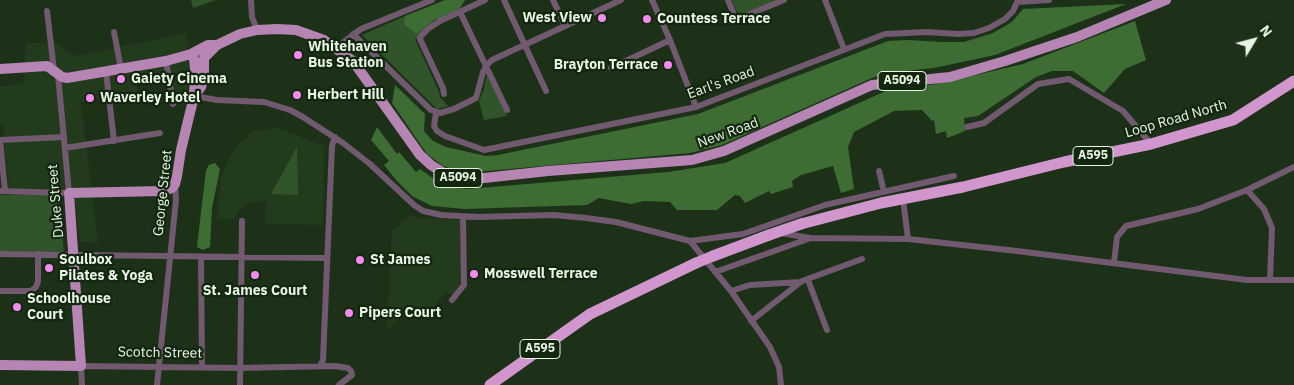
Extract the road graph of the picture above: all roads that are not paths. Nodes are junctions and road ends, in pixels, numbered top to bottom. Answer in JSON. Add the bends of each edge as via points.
{"nodes":[{"id":1,"x":251,"y":0,"type":"edge"},
{"id":2,"x":432,"y":0,"type":"edge"},
{"id":3,"x":486,"y":0,"type":"edge"},
{"id":4,"x":504,"y":0,"type":"edge"},
{"id":5,"x":553,"y":0,"type":"edge"},
{"id":6,"x":621,"y":0,"type":"edge"},
{"id":7,"x":652,"y":0,"type":"edge"},
{"id":8,"x":728,"y":0,"type":"edge"},
{"id":9,"x":784,"y":0,"type":"edge"},
{"id":10,"x":825,"y":0,"type":"edge"},
{"id":11,"x":1045,"y":0,"type":"edge"},
{"id":12,"x":1049,"y":0,"type":"edge"},
{"id":13,"x":1165,"y":0,"type":"edge"},
{"id":14,"x":1018,"y":1,"type":"edge"},
{"id":15,"x":47,"y":11,"type":"dead end"},
{"id":16,"x":460,"y":12,"type":"junction"},
{"id":17,"x":565,"y":26,"type":"junction"},
{"id":18,"x":257,"y":30,"type":"junction"},
{"id":19,"x":114,"y":32,"type":"dead end"},
{"id":20,"x":354,"y":34,"type":"junction"},
{"id":21,"x":670,"y":40,"type":"junction"},
{"id":22,"x":218,"y":45,"type":"junction"},
{"id":23,"x":525,"y":45,"type":"junction"},
{"id":24,"x":336,"y":48,"type":"junction"},
{"id":25,"x":844,"y":49,"type":"junction"},
{"id":26,"x":192,"y":54,"type":"junction"},
{"id":27,"x":204,"y":58,"type":"junction"},
{"id":28,"x":166,"y":61,"type":"junction"},
{"id":29,"x":486,"y":66,"type":"junction"},
{"id":30,"x":611,"y":68,"type":"dead end"},
{"id":31,"x":0,"y":69,"type":"edge"},
{"id":32,"x":121,"y":69,"type":"junction"},
{"id":33,"x":53,"y":70,"type":"junction"},
{"id":34,"x":106,"y":72,"type":"junction"},
{"id":35,"x":1294,"y":81,"type":"edge"},
{"id":36,"x":546,"y":91,"type":"dead end"},
{"id":37,"x":444,"y":94,"type":"dead end"},
{"id":38,"x":194,"y":96,"type":"junction"},
{"id":39,"x":173,"y":104,"type":"dead end"},
{"id":40,"x":696,"y":107,"type":"junction"},
{"id":41,"x":507,"y":110,"type":"dead end"},
{"id":42,"x":436,"y":113,"type":"junction"},
{"id":43,"x":968,"y":126,"type":"dead end"},
{"id":44,"x":160,"y":133,"type":"dead end"},
{"id":45,"x":64,"y":137,"type":"junction"},
{"id":46,"x":335,"y":138,"type":"junction"},
{"id":47,"x":0,"y":140,"type":"edge"},
{"id":48,"x":114,"y":141,"type":"junction"},
{"id":49,"x":1151,"y":144,"type":"junction"},
{"id":50,"x":65,"y":148,"type":"junction"},
{"id":51,"x":1294,"y":167,"type":"edge"},
{"id":52,"x":879,"y":171,"type":"dead end"},
{"id":53,"x":954,"y":176,"type":"dead end"},
{"id":54,"x":175,"y":184,"type":"junction"},
{"id":55,"x":1247,"y":190,"type":"junction"},
{"id":56,"x":2,"y":191,"type":"edge"},
{"id":57,"x":69,"y":193,"type":"junction"},
{"id":58,"x":883,"y":198,"type":"junction"},
{"id":59,"x":903,"y":199,"type":"junction"},
{"id":60,"x":463,"y":217,"type":"junction"},
{"id":61,"x":242,"y":221,"type":"dead end"},
{"id":62,"x":757,"y":230,"type":"junction"},
{"id":63,"x":810,"y":238,"type":"junction"},
{"id":64,"x":908,"y":239,"type":"junction"},
{"id":65,"x":690,"y":241,"type":"junction"},
{"id":66,"x":0,"y":254,"type":"edge"},
{"id":67,"x":38,"y":254,"type":"junction"},
{"id":68,"x":74,"y":255,"type":"junction"},
{"id":69,"x":170,"y":256,"type":"junction"},
{"id":70,"x":202,"y":258,"type":"junction"},
{"id":71,"x":241,"y":258,"type":"junction"},
{"id":72,"x":326,"y":258,"type":"junction"},
{"id":73,"x":862,"y":259,"type":"dead end"},
{"id":74,"x":1114,"y":263,"type":"junction"},
{"id":75,"x":715,"y":272,"type":"junction"},
{"id":76,"x":805,"y":280,"type":"junction"},
{"id":77,"x":1270,"y":280,"type":"junction"},
{"id":78,"x":1294,"y":280,"type":"edge"},
{"id":79,"x":0,"y":291,"type":"edge"},
{"id":80,"x":731,"y":291,"type":"junction"},
{"id":81,"x":452,"y":300,"type":"dead end"},
{"id":82,"x":751,"y":321,"type":"junction"},
{"id":83,"x":827,"y":330,"type":"dead end"},
{"id":84,"x":0,"y":365,"type":"edge"},
{"id":85,"x":81,"y":366,"type":"junction"},
{"id":86,"x":320,"y":366,"type":"junction"},
{"id":87,"x":159,"y":367,"type":"junction"},
{"id":88,"x":202,"y":368,"type":"junction"},
{"id":89,"x":240,"y":368,"type":"junction"},
{"id":90,"x":82,"y":385,"type":"edge"},
{"id":91,"x":157,"y":385,"type":"edge"},
{"id":92,"x":240,"y":385,"type":"edge"},
{"id":93,"x":339,"y":385,"type":"edge"},
{"id":94,"x":490,"y":385,"type":"edge"},
{"id":95,"x":781,"y":385,"type":"edge"}],
"edges":[{"from":1,"to":18,"type":"street"},
{"from":2,"to":20,"type":"street"},
{"from":3,"to":16,"type":"street"},
{"from":4,"to":23,"type":"street"},
{"from":5,"to":17,"type":"street"},
{"from":6,"to":17,"type":"street"},
{"from":7,"to":21,"type":"street"},
{"from":8,"to":9,"type":"street","via":[[735,17],[740,18]]},
{"from":10,"to":25,"type":"street"},
{"from":11,"to":12,"type":"street"},
{"from":11,"to":14,"type":"street"},
{"from":13,"to":24,"type":"main road","name":"New Road","number":"A5094","via":[[1077,37],[950,77],[872,85],[709,156],[484,178],[459,178],[431,166],[396,123],[359,68]]},
{"from":14,"to":25,"type":"street","name":"Earl's Road","via":[[1005,19],[974,33],[885,34]]},
{"from":15,"to":33,"type":"street","name":"Duke Street"},
{"from":16,"to":29,"type":"street"},
{"from":16,"to":37,"type":"street","via":[[429,28],[420,39]]},
{"from":17,"to":23,"type":"street"},
{"from":18,"to":22,"type":"main road","number":"A5094"},
{"from":18,"to":24,"type":"main road","number":"A5094","via":[[296,30],[317,36]]},
{"from":19,"to":32,"type":"street"},
{"from":20,"to":24,"type":"street"},
{"from":20,"to":42,"type":"street"},
{"from":21,"to":30,"type":"street"},
{"from":21,"to":40,"type":"street"},
{"from":22,"to":26,"type":"main road","number":"A5094","via":[[208,45]]},
{"from":22,"to":27,"type":"main road","number":"A5094"},
{"from":23,"to":29,"type":"street"},
{"from":23,"to":36,"type":"street"},
{"from":25,"to":40,"type":"street","name":"Earl's Road"},
{"from":26,"to":27,"type":"main road"},
{"from":26,"to":28,"type":"main road","number":"A5094"},
{"from":26,"to":38,"type":"main road","name":"George Street"},
{"from":27,"to":38,"type":"main road","name":"George Street","via":[[204,78]]},
{"from":28,"to":32,"type":"main road","number":"A5094"},
{"from":28,"to":39,"type":"street"},
{"from":29,"to":41,"type":"street"},
{"from":29,"to":42,"type":"street","via":[[476,98],[454,109]]},
{"from":31,"to":33,"type":"main road","number":"A5094"},
{"from":32,"to":34,"type":"main road","number":"A5094"},
{"from":33,"to":34,"type":"main road","number":"A5094","via":[[67,78]]},
{"from":33,"to":45,"type":"street","name":"Duke Street"},
{"from":34,"to":48,"type":"street"},
{"from":35,"to":49,"type":"highway","name":"Loop Road North","number":"A595","via":[[1233,120]]},
{"from":38,"to":46,"type":"street","via":[[274,105],[303,117]]},
{"from":38,"to":54,"type":"main road","name":"George Street"},
{"from":40,"to":42,"type":"street","name":"Earl's Road","via":[[484,150],[437,131],[434,126]]},
{"from":43,"to":49,"type":"street","via":[[984,123],[1038,84],[1069,79],[1123,111]]},
{"from":44,"to":48,"type":"street"},
{"from":45,"to":47,"type":"street"},
{"from":45,"to":50,"type":"street","name":"Duke Street"},
{"from":46,"to":60,"type":"street","via":[[423,211]]},
{"from":46,"to":72,"type":"street"},
{"from":47,"to":56,"type":"street"},
{"from":48,"to":50,"type":"street"},
{"from":49,"to":59,"type":"highway","name":"Loop Road North","number":"A595"},
{"from":50,"to":57,"type":"street","name":"Duke Street"},
{"from":51,"to":55,"type":"street"},
{"from":52,"to":58,"type":"street"},
{"from":53,"to":58,"type":"street"},
{"from":54,"to":57,"type":"main road","via":[[162,190]]},
{"from":54,"to":69,"type":"street","name":"George Street"},
{"from":55,"to":74,"type":"street","via":[[1198,209],[1126,226],[1117,237]]},
{"from":55,"to":77,"type":"street","via":[[1264,209],[1272,228]]},
{"from":56,"to":57,"type":"street"},
{"from":57,"to":68,"type":"main road","name":"Duke Street"},
{"from":58,"to":59,"type":"highway","name":"Loop Road North","number":"A595"},
{"from":58,"to":62,"type":"street","via":[[825,205]]},
{"from":58,"to":94,"type":"highway","number":"A595","bridge":true,"via":[[696,263],[590,314]]},
{"from":59,"to":64,"type":"street"},
{"from":60,"to":65,"type":"street","via":[[554,215],[616,222]]},
{"from":60,"to":81,"type":"street","via":[[464,285]]},
{"from":61,"to":71,"type":"street"},
{"from":62,"to":63,"type":"street"},
{"from":62,"to":65,"type":"street"},
{"from":63,"to":64,"type":"street"},
{"from":63,"to":75,"type":"street"},
{"from":64,"to":74,"type":"street"},
{"from":65,"to":75,"type":"street"},
{"from":66,"to":67,"type":"street"},
{"from":67,"to":68,"type":"street"},
{"from":67,"to":79,"type":"street","via":[[36,287],[26,291]]},
{"from":68,"to":69,"type":"street"},
{"from":68,"to":85,"type":"main road","name":"Duke Street"},
{"from":69,"to":70,"type":"street"},
{"from":69,"to":87,"type":"street","name":"George Street"},
{"from":70,"to":71,"type":"street"},
{"from":70,"to":88,"type":"street"},
{"from":71,"to":72,"type":"street"},
{"from":71,"to":89,"type":"street"},
{"from":72,"to":86,"type":"street","via":[[323,360]]},
{"from":73,"to":76,"type":"street"},
{"from":74,"to":77,"type":"street"},
{"from":75,"to":80,"type":"street"},
{"from":76,"to":80,"type":"street","via":[[750,285]]},
{"from":76,"to":82,"type":"street"},
{"from":76,"to":83,"type":"street"},
{"from":77,"to":78,"type":"street"},
{"from":80,"to":82,"type":"street"},
{"from":82,"to":95,"type":"street","via":[[770,347],[779,367]]},
{"from":84,"to":85,"type":"main road","name":"Scotch Street"},
{"from":85,"to":87,"type":"street","name":"Scotch Street"},
{"from":85,"to":90,"type":"street","name":"Duke Street"},
{"from":86,"to":89,"type":"street","name":"Scotch Street"},
{"from":86,"to":93,"type":"street","name":"Scotch Street","via":[[351,371],[352,375]]},
{"from":87,"to":88,"type":"street","name":"Scotch Street"},
{"from":87,"to":91,"type":"street","name":"George Street"},
{"from":88,"to":89,"type":"street","name":"Scotch Street"},
{"from":89,"to":92,"type":"street"}]}
